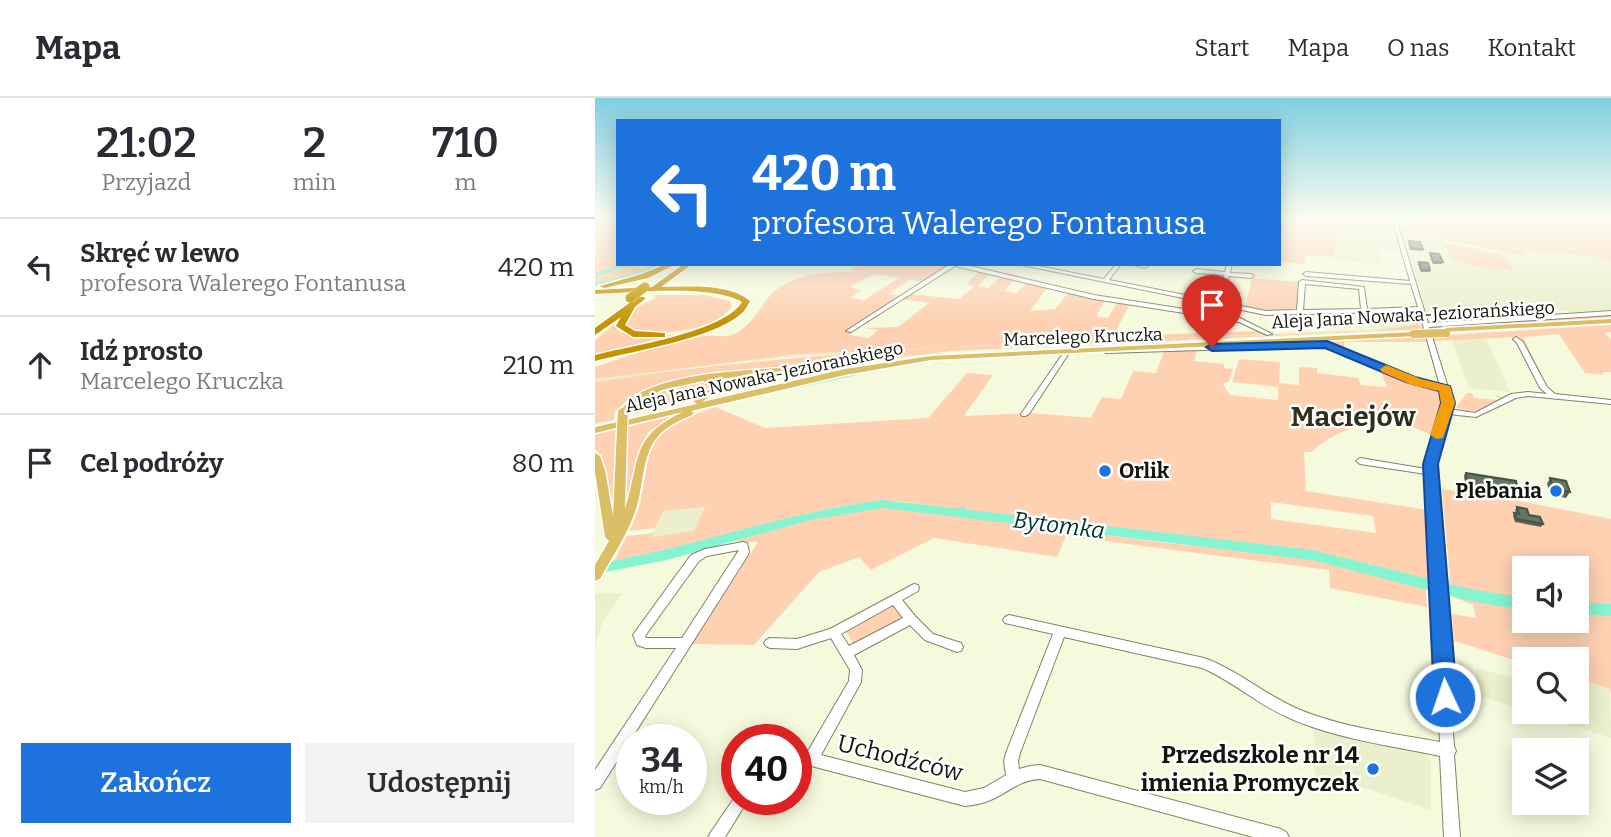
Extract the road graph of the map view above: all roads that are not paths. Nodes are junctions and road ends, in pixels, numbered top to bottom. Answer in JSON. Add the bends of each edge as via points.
{"nodes":[{"id":1,"x":1405,"y":252,"type":"edge"},
{"id":2,"x":668,"y":266,"type":"edge"},
{"id":3,"x":677,"y":266,"type":"edge"},
{"id":4,"x":686,"y":266,"type":"edge"},
{"id":5,"x":951,"y":266,"type":"edge"},
{"id":6,"x":962,"y":266,"type":"edge"},
{"id":7,"x":1029,"y":266,"type":"edge"},
{"id":8,"x":1117,"y":266,"type":"edge"},
{"id":9,"x":1230,"y":266,"type":"edge"},
{"id":10,"x":1196,"y":271,"type":"dead end"},
{"id":11,"x":1228,"y":274,"type":"junction"},
{"id":12,"x":1306,"y":275,"type":"dead end"},
{"id":13,"x":1251,"y":276,"type":"dead end"},
{"id":14,"x":1105,"y":281,"type":"junction"},
{"id":15,"x":1414,"y":283,"type":"junction"},
{"id":16,"x":645,"y":287,"type":"joint"},
{"id":17,"x":595,"y":291,"type":"edge"},
{"id":18,"x":631,"y":301,"type":"junction"},
{"id":19,"x":1218,"y":304,"type":"junction"},
{"id":20,"x":1421,"y":309,"type":"junction"},
{"id":21,"x":1247,"y":310,"type":"junction"},
{"id":22,"x":1364,"y":311,"type":"junction"},
{"id":23,"x":1300,"y":313,"type":"junction"},
{"id":24,"x":1611,"y":313,"type":"edge"},
{"id":25,"x":1240,"y":320,"type":"junction"},
{"id":26,"x":1611,"y":322,"type":"edge"},
{"id":27,"x":595,"y":323,"type":"edge"},
{"id":28,"x":1425,"y":325,"type":"junction"},
{"id":29,"x":849,"y":331,"type":"dead end"},
{"id":30,"x":595,"y":332,"type":"edge"},
{"id":31,"x":1413,"y":333,"type":"junction"},
{"id":32,"x":1269,"y":334,"type":"dead end"},
{"id":33,"x":1516,"y":339,"type":"dead end"},
{"id":34,"x":1066,"y":353,"type":"junction"},
{"id":35,"x":595,"y":358,"type":"edge"},
{"id":36,"x":974,"y":358,"type":"dead end"},
{"id":37,"x":882,"y":362,"type":"junction"},
{"id":38,"x":690,"y":380,"type":"junction"},
{"id":39,"x":775,"y":387,"type":"junction"},
{"id":40,"x":1445,"y":389,"type":"junction"},
{"id":41,"x":1542,"y":391,"type":"junction"},
{"id":42,"x":1611,"y":402,"type":"edge"},
{"id":43,"x":684,"y":406,"type":"junction"},
{"id":44,"x":1445,"y":411,"type":"junction"},
{"id":45,"x":1025,"y":414,"type":"dead end"},
{"id":46,"x":595,"y":428,"type":"edge"},
{"id":47,"x":595,"y":456,"type":"edge"},
{"id":48,"x":1360,"y":461,"type":"dead end"},
{"id":49,"x":1431,"y":472,"type":"junction"},
{"id":50,"x":612,"y":543,"type":"junction"},
{"id":51,"x":595,"y":576,"type":"edge"},
{"id":52,"x":914,"y":588,"type":"dead end"},
{"id":53,"x":896,"y":600,"type":"junction"},
{"id":54,"x":911,"y":619,"type":"junction"},
{"id":55,"x":1009,"y":620,"type":"dead end"},
{"id":56,"x":1060,"y":631,"type":"junction"},
{"id":57,"x":834,"y":632,"type":"junction"},
{"id":58,"x":685,"y":643,"type":"junction"},
{"id":59,"x":770,"y":643,"type":"dead end"},
{"id":60,"x":957,"y":647,"type":"dead end"},
{"id":61,"x":847,"y":653,"type":"junction"},
{"id":62,"x":812,"y":745,"type":"edge"},
{"id":63,"x":1449,"y":751,"type":"junction"},
{"id":64,"x":812,"y":759,"type":"edge"},
{"id":65,"x":1014,"y":778,"type":"junction"},
{"id":66,"x":595,"y":783,"type":"edge"},
{"id":67,"x":731,"y":815,"type":"edge"},
{"id":68,"x":716,"y":837,"type":"edge"},
{"id":69,"x":1281,"y":837,"type":"edge"},
{"id":70,"x":1452,"y":837,"type":"edge"}],
"edges":[{"from":1,"to":15,"type":"street"},
{"from":2,"to":17,"type":"highway"},
{"from":3,"to":16,"type":"highway"},
{"from":4,"to":18,"type":"highway"},
{"from":5,"to":29,"type":"street"},
{"from":6,"to":25,"type":"street","via":[[1097,298]]},
{"from":7,"to":14,"type":"street"},
{"from":8,"to":14,"type":"street"},
{"from":9,"to":11,"type":"street"},
{"from":10,"to":11,"type":"street"},
{"from":11,"to":13,"type":"street"},
{"from":11,"to":19,"type":"street"},
{"from":12,"to":15,"type":"street"},
{"from":14,"to":19,"type":"street"},
{"from":15,"to":20,"type":"street"},
{"from":16,"to":18,"type":"highway","bridge":true},
{"from":17,"to":18,"type":"highway","via":[[713,293],[730,296],[737,303],[733,312],[720,320],[661,335],[633,334],[620,326]]},
{"from":17,"to":35,"type":"highway","via":[[717,290],[738,294],[746,306],[709,328]]},
{"from":18,"to":27,"type":"highway"},
{"from":18,"to":30,"type":"highway"},
{"from":19,"to":21,"type":"street"},
{"from":20,"to":22,"type":"street"},
{"from":20,"to":28,"type":"street"},
{"from":21,"to":23,"type":"street"},
{"from":21,"to":25,"type":"street"},
{"from":22,"to":23,"type":"street"},
{"from":22,"to":23,"type":"street","via":[[1362,288],[1302,282]]},
{"from":24,"to":28,"type":"street"},
{"from":25,"to":32,"type":"street"},
{"from":26,"to":31,"type":"main road","name":"Aleja Jana Nowaka-Jeziorańskiego","bridge":true},
{"from":28,"to":40,"type":"street"},
{"from":31,"to":37,"type":"main road","name":"Aleja Jana Nowaka-Jeziorańskiego","via":[[986,351]]},
{"from":31,"to":39,"type":"main road","name":"Aleja Jana Nowaka-Jeziorańskiego","via":[[955,356],[861,368]]},
{"from":33,"to":41,"type":"street"},
{"from":34,"to":36,"type":"street","name":"Marcelego Kruczka"},
{"from":34,"to":40,"type":"street","name":"Marcelego Kruczka","via":[[1329,345],[1410,380]]},
{"from":34,"to":45,"type":"street"},
{"from":37,"to":38,"type":"main road"},
{"from":37,"to":43,"type":"main road","name":"Aleja Jana Nowaka-Jeziorańskiego"},
{"from":38,"to":43,"type":"main road","via":[[713,381],[718,388]]},
{"from":38,"to":50,"type":"main road","bridge":true,"via":[[651,390],[623,413],[618,516]]},
{"from":39,"to":46,"type":"main road","name":"Aleja Jana Nowaka-Jeziorańskiego"},
{"from":39,"to":50,"type":"main road","via":[[682,416],[653,434],[641,459],[631,510]]},
{"from":40,"to":44,"type":"street"},
{"from":41,"to":42,"type":"street"},
{"from":41,"to":44,"type":"street","via":[[1514,396],[1476,415]]},
{"from":43,"to":46,"type":"main road","name":"Aleja Jana Nowaka-Jeziorańskiego"},
{"from":44,"to":49,"type":"street","via":[[1431,456]]},
{"from":47,"to":50,"type":"main road"},
{"from":48,"to":49,"type":"street"},
{"from":49,"to":63,"type":"street"},
{"from":50,"to":51,"type":"main road"},
{"from":52,"to":53,"type":"street"},
{"from":53,"to":54,"type":"street"},
{"from":53,"to":57,"type":"street"},
{"from":54,"to":60,"type":"street","via":[[929,637]]},
{"from":54,"to":61,"type":"street"},
{"from":55,"to":56,"type":"street"},
{"from":56,"to":63,"type":"street","via":[[1204,663],[1224,670],[1294,714]]},
{"from":56,"to":65,"type":"street","via":[[1010,761]]},
{"from":57,"to":59,"type":"street","via":[[797,644]]},
{"from":57,"to":61,"type":"street","name":"Uchodźców"},
{"from":58,"to":58,"type":"street","via":[[744,552],[743,546],[695,558],[639,635],[646,643]]},
{"from":58,"to":66,"type":"street"},
{"from":61,"to":62,"type":"street","name":"Uchodźców","via":[[856,670],[855,682]]},
{"from":63,"to":70,"type":"street"},
{"from":64,"to":65,"type":"street","name":"Uchodźców","via":[[965,799],[987,796]]},
{"from":65,"to":69,"type":"street","via":[[1040,772]]},
{"from":67,"to":68,"type":"street"}]}
